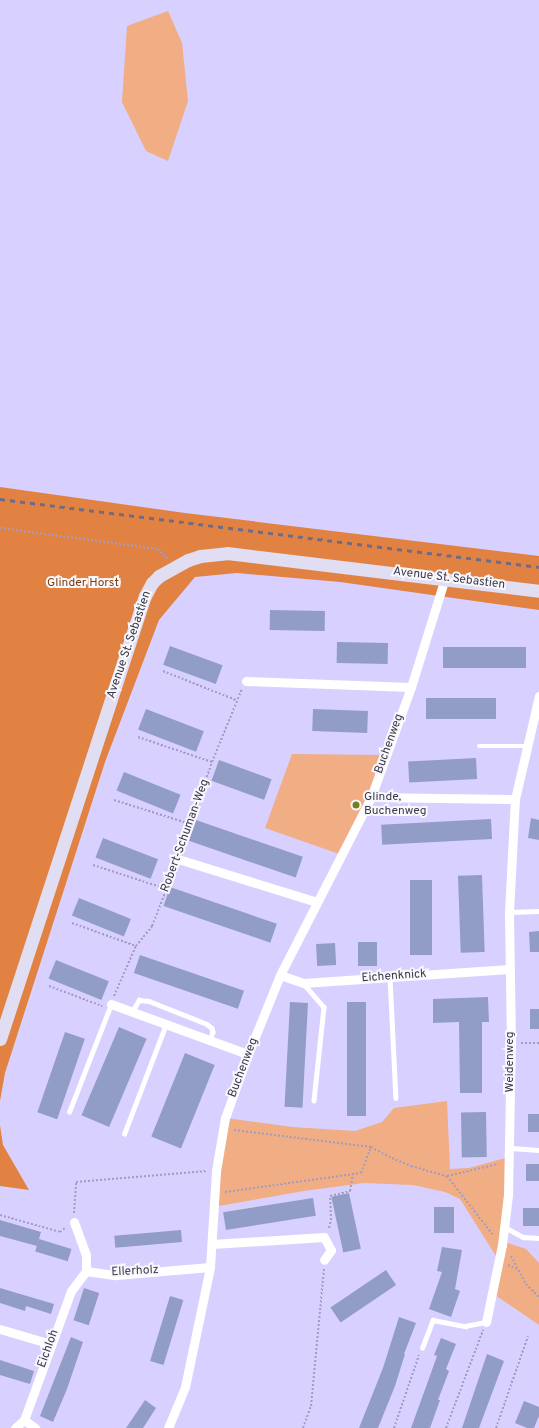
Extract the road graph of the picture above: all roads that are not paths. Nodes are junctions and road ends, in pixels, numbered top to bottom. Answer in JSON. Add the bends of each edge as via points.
{"nodes":[{"id":1,"x":444,"y":578,"type":"junction"},
{"id":2,"x":539,"y":591,"type":"edge"},
{"id":3,"x":246,"y":681,"type":"road end"},
{"id":4,"x":411,"y":687,"type":"junction"},
{"id":5,"x":539,"y":696,"type":"edge"},
{"id":6,"x":479,"y":746,"type":"dead end"},
{"id":7,"x":527,"y":746,"type":"junction"},
{"id":8,"x":371,"y":797,"type":"junction"},
{"id":9,"x":515,"y":800,"type":"junction"},
{"id":10,"x":178,"y":859,"type":"road end"},
{"id":11,"x":316,"y":902,"type":"junction"},
{"id":12,"x":539,"y":911,"type":"edge"},
{"id":13,"x":509,"y":912,"type":"junction"},
{"id":14,"x":510,"y":969,"type":"junction"},
{"id":15,"x":280,"y":976,"type":"junction"},
{"id":16,"x":390,"y":977,"type":"junction"},
{"id":17,"x":303,"y":983,"type":"junction"},
{"id":18,"x":110,"y":1006,"type":"joint"},
{"id":19,"x":132,"y":1012,"type":"junction"},
{"id":20,"x":166,"y":1024,"type":"junction"},
{"id":21,"x":0,"y":1039,"type":"edge"},
{"id":22,"x":210,"y":1040,"type":"junction"},
{"id":23,"x":248,"y":1054,"type":"junction"},
{"id":24,"x":396,"y":1098,"type":"dead end"},
{"id":25,"x":314,"y":1100,"type":"dead end"},
{"id":26,"x":69,"y":1112,"type":"dead end"},
{"id":27,"x":124,"y":1134,"type":"dead end"},
{"id":28,"x":511,"y":1148,"type":"junction"},
{"id":29,"x":539,"y":1150,"type":"edge"},
{"id":30,"x":74,"y":1222,"type":"road end"},
{"id":31,"x":505,"y":1227,"type":"junction"},
{"id":32,"x":539,"y":1238,"type":"edge"},
{"id":33,"x":212,"y":1244,"type":"junction"},
{"id":34,"x":324,"y":1260,"type":"road end"},
{"id":35,"x":210,"y":1267,"type":"junction"},
{"id":36,"x":86,"y":1271,"type":"junction"},
{"id":37,"x":486,"y":1322,"type":"joint"},
{"id":38,"x":0,"y":1329,"type":"edge"},
{"id":39,"x":52,"y":1344,"type":"junction"},
{"id":40,"x":422,"y":1348,"type":"road end"},
{"id":41,"x":24,"y":1420,"type":"junction"},
{"id":42,"x":15,"y":1428,"type":"edge"},
{"id":43,"x":35,"y":1428,"type":"edge"},
{"id":44,"x":168,"y":1428,"type":"edge"}],
"edges":[{"from":1,"to":2,"type":"main road","name":"Avenue St. Sebastien"},
{"from":1,"to":4,"type":"street","name":"Buchenweg"},
{"from":1,"to":21,"type":"main road","name":"Avenue St. Sebastien","via":[[227,553],[200,556],[176,566],[152,583],[145,596]]},
{"from":3,"to":4,"type":"street"},
{"from":4,"to":8,"type":"street","name":"Buchenweg"},
{"from":5,"to":7,"type":"street","name":"Weidenweg"},
{"from":6,"to":7,"type":"lane"},
{"from":7,"to":9,"type":"street","name":"Weidenweg"},
{"from":8,"to":9,"type":"street"},
{"from":8,"to":11,"type":"street","name":"Buchenweg"},
{"from":9,"to":13,"type":"street","name":"Weidenweg"},
{"from":10,"to":11,"type":"street"},
{"from":11,"to":15,"type":"street","name":"Buchenweg"},
{"from":12,"to":13,"type":"lane"},
{"from":13,"to":14,"type":"street","name":"Weidenweg"},
{"from":14,"to":16,"type":"street","name":"Eichenknick"},
{"from":14,"to":28,"type":"street","name":"Weidenweg"},
{"from":15,"to":17,"type":"street","name":"Eichenknick"},
{"from":15,"to":23,"type":"street","name":"Buchenweg"},
{"from":16,"to":17,"type":"street","name":"Eichenknick"},
{"from":16,"to":24,"type":"lane"},
{"from":17,"to":25,"type":"lane","via":[[324,1007]]},
{"from":18,"to":19,"type":"street"},
{"from":18,"to":26,"type":"lane"},
{"from":19,"to":20,"type":"street"},
{"from":19,"to":22,"type":"lane","via":[[139,1000],[149,1001],[208,1024],[213,1032]]},
{"from":20,"to":22,"type":"street"},
{"from":20,"to":27,"type":"lane"},
{"from":22,"to":23,"type":"street"},
{"from":23,"to":33,"type":"street","name":"Buchenweg","via":[[223,1128],[216,1171]]},
{"from":28,"to":29,"type":"lane"},
{"from":28,"to":31,"type":"street","name":"Weidenweg"},
{"from":30,"to":36,"type":"street","via":[[86,1255]]},
{"from":31,"to":32,"type":"lane","via":[[523,1237]]},
{"from":31,"to":37,"type":"street","name":"Weidenweg"},
{"from":33,"to":34,"type":"street","via":[[324,1237],[331,1250]]},
{"from":33,"to":35,"type":"street","name":"Buchenweg"},
{"from":35,"to":36,"type":"street","name":"Ellerholz","via":[[116,1275]]},
{"from":35,"to":44,"type":"street","name":"Buchenweg","via":[[185,1387]]},
{"from":36,"to":39,"type":"street","name":"Eichloh","via":[[71,1290]]},
{"from":37,"to":40,"type":"lane","via":[[465,1326],[433,1320]]},
{"from":38,"to":39,"type":"street"},
{"from":39,"to":41,"type":"street","name":"Eichloh"},
{"from":41,"to":42,"type":"street","name":"Eichloh"},
{"from":41,"to":43,"type":"street"}]}
